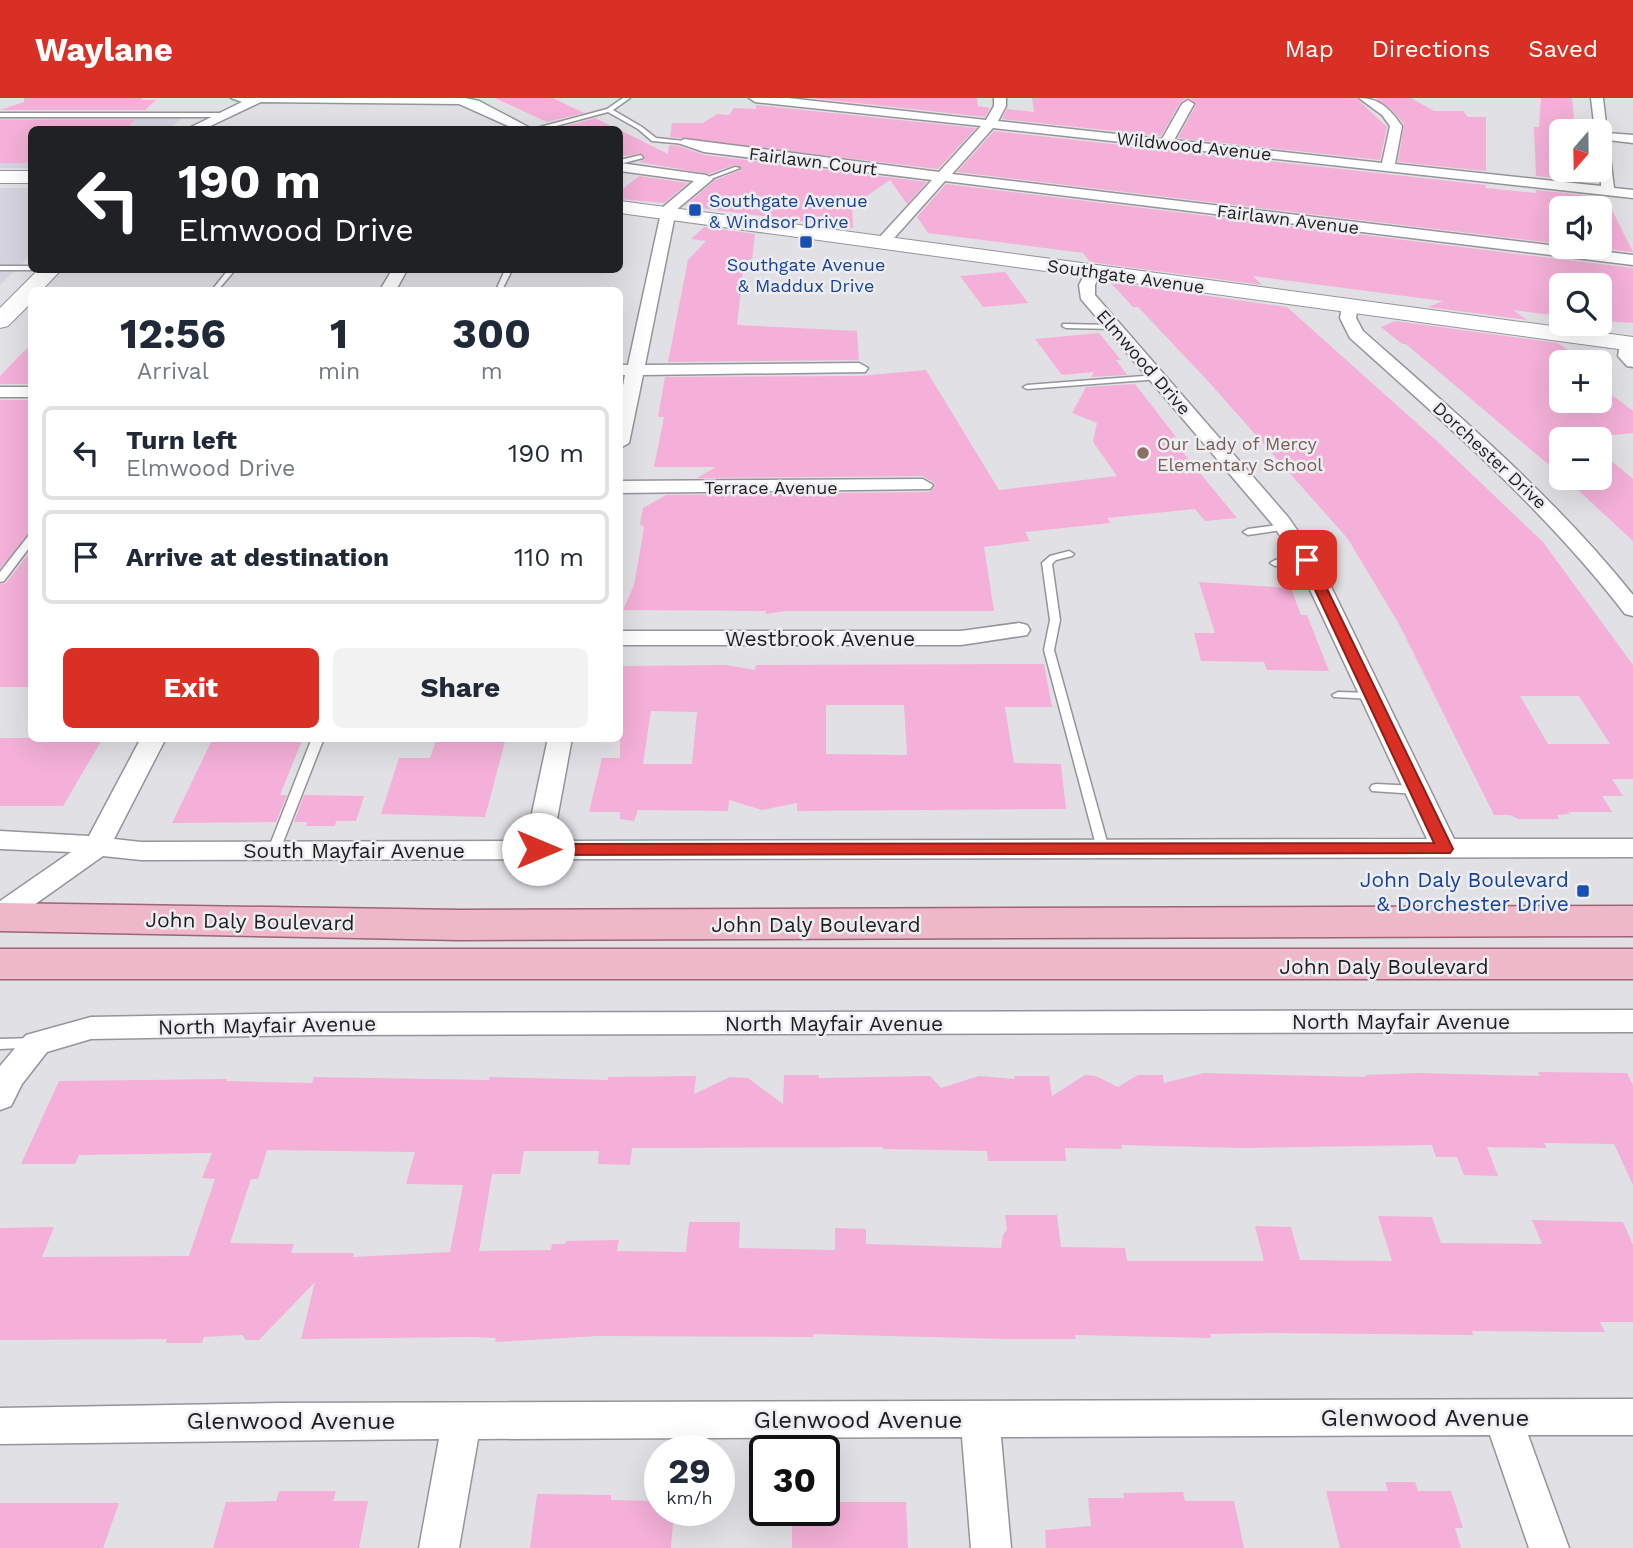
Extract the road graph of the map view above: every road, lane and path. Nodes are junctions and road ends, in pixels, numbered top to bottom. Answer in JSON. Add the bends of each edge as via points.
{"nodes":[{"id":1,"x":237,"y":98,"type":"edge"},
{"id":2,"x":627,"y":98,"type":"edge"},
{"id":3,"x":755,"y":98,"type":"edge"},
{"id":4,"x":1000,"y":98,"type":"edge"},
{"id":5,"x":1365,"y":98,"type":"edge"},
{"id":6,"x":1597,"y":98,"type":"edge"},
{"id":7,"x":257,"y":99,"type":"edge"},
{"id":8,"x":1188,"y":104,"type":"dead end"},
{"id":9,"x":609,"y":110,"type":"junction"},
{"id":10,"x":0,"y":115,"type":"edge"},
{"id":11,"x":220,"y":115,"type":"junction"},
{"id":12,"x":1599,"y":119,"type":"edge"},
{"id":13,"x":990,"y":124,"type":"junction"},
{"id":14,"x":199,"y":126,"type":"edge"},
{"id":15,"x":522,"y":126,"type":"edge"},
{"id":16,"x":546,"y":126,"type":"edge"},
{"id":17,"x":1612,"y":137,"type":"edge"},
{"id":18,"x":1633,"y":139,"type":"edge"},
{"id":19,"x":684,"y":143,"type":"joint"},
{"id":20,"x":1166,"y":143,"type":"junction"},
{"id":21,"x":641,"y":157,"type":"dead end"},
{"id":22,"x":623,"y":163,"type":"edge"},
{"id":23,"x":623,"y":165,"type":"edge"},
{"id":24,"x":1388,"y":167,"type":"junction"},
{"id":25,"x":737,"y":168,"type":"dead end"},
{"id":26,"x":0,"y":177,"type":"edge"},
{"id":27,"x":28,"y":177,"type":"edge"},
{"id":28,"x":943,"y":177,"type":"junction"},
{"id":29,"x":706,"y":179,"type":"junction"},
{"id":30,"x":1607,"y":182,"type":"edge"},
{"id":31,"x":1608,"y":192,"type":"junction"},
{"id":32,"x":1633,"y":194,"type":"edge"},
{"id":33,"x":623,"y":207,"type":"edge"},
{"id":34,"x":668,"y":214,"type":"junction"},
{"id":35,"x":883,"y":243,"type":"junction"},
{"id":36,"x":1633,"y":260,"type":"edge"},
{"id":37,"x":0,"y":268,"type":"edge"},
{"id":38,"x":28,"y":268,"type":"edge"},
{"id":39,"x":1093,"y":271,"type":"junction"},
{"id":40,"x":47,"y":273,"type":"edge"},
{"id":41,"x":229,"y":273,"type":"edge"},
{"id":42,"x":33,"y":287,"type":"edge"},
{"id":43,"x":217,"y":287,"type":"edge"},
{"id":44,"x":28,"y":292,"type":"edge"},
{"id":45,"x":1350,"y":306,"type":"junction"},
{"id":46,"x":0,"y":321,"type":"edge"},
{"id":47,"x":1066,"y":326,"type":"dead end"},
{"id":48,"x":1114,"y":327,"type":"junction"},
{"id":49,"x":1631,"y":350,"type":"edge"},
{"id":50,"x":859,"y":368,"type":"dead end"},
{"id":51,"x":626,"y":369,"type":"edge"},
{"id":52,"x":1157,"y":377,"type":"junction"},
{"id":53,"x":1027,"y":387,"type":"dead end"},
{"id":54,"x":0,"y":392,"type":"edge"},
{"id":55,"x":28,"y":392,"type":"edge"},
{"id":56,"x":623,"y":406,"type":"edge"},
{"id":57,"x":923,"y":485,"type":"dead end"},
{"id":58,"x":623,"y":487,"type":"edge"},
{"id":59,"x":1285,"y":527,"type":"junction"},
{"id":60,"x":1248,"y":532,"type":"dead end"},
{"id":61,"x":28,"y":542,"type":"edge"},
{"id":62,"x":1069,"y":554,"type":"dead end"},
{"id":63,"x":1307,"y":560,"type":"junction"},
{"id":64,"x":1275,"y":563,"type":"dead end"},
{"id":65,"x":0,"y":579,"type":"edge"},
{"id":66,"x":1633,"y":609,"type":"edge"},
{"id":67,"x":1019,"y":631,"type":"dead end"},
{"id":68,"x":623,"y":638,"type":"edge"},
{"id":69,"x":1338,"y":695,"type":"dead end"},
{"id":70,"x":1373,"y":696,"type":"junction"},
{"id":71,"x":152,"y":742,"type":"edge"},
{"id":72,"x":316,"y":742,"type":"edge"},
{"id":73,"x":559,"y":742,"type":"edge"},
{"id":74,"x":1376,"y":788,"type":"dead end"},
{"id":75,"x":1417,"y":790,"type":"junction"},
{"id":76,"x":0,"y":840,"type":"edge"},
{"id":77,"x":97,"y":847,"type":"junction"},
{"id":78,"x":1633,"y":848,"type":"edge"},
{"id":79,"x":538,"y":849,"type":"junction"},
{"id":80,"x":1103,"y":849,"type":"junction"},
{"id":81,"x":1445,"y":849,"type":"junction"},
{"id":82,"x":274,"y":850,"type":"junction"},
{"id":83,"x":0,"y":916,"type":"edge"},
{"id":84,"x":1633,"y":921,"type":"edge"},
{"id":85,"x":0,"y":964,"type":"edge"},
{"id":86,"x":1633,"y":964,"type":"edge"},
{"id":87,"x":1633,"y":1021,"type":"edge"},
{"id":88,"x":37,"y":1043,"type":"junction"},
{"id":89,"x":0,"y":1044,"type":"edge"},
{"id":90,"x":0,"y":1097,"type":"edge"},
{"id":91,"x":1633,"y":1417,"type":"edge"},
{"id":92,"x":1503,"y":1418,"type":"junction"},
{"id":93,"x":462,"y":1420,"type":"junction"},
{"id":94,"x":980,"y":1420,"type":"junction"},
{"id":95,"x":0,"y":1426,"type":"edge"},
{"id":96,"x":439,"y":1548,"type":"edge"},
{"id":97,"x":992,"y":1548,"type":"edge"},
{"id":98,"x":1549,"y":1548,"type":"edge"}],
"edges":[{"from":1,"to":7,"type":"street"},
{"from":2,"to":9,"type":"lane"},
{"from":3,"to":13,"type":"street","name":"Wildwood Avenue"},
{"from":4,"to":13,"type":"street"},
{"from":5,"to":24,"type":"street","via":[[1386,112],[1396,126]]},
{"from":6,"to":12,"type":"street"},
{"from":7,"to":11,"type":"street"},
{"from":7,"to":15,"type":"street","via":[[459,100]]},
{"from":8,"to":20,"type":"street"},
{"from":9,"to":16,"type":"lane"},
{"from":9,"to":19,"type":"lane","via":[[624,116],[654,141]]},
{"from":10,"to":11,"type":"lane"},
{"from":11,"to":14,"type":"street"},
{"from":13,"to":20,"type":"street","name":"Wildwood Avenue"},
{"from":13,"to":28,"type":"street"},
{"from":17,"to":18,"type":"street"},
{"from":19,"to":28,"type":"street","name":"Fairlawn Court"},
{"from":20,"to":24,"type":"street","name":"Wildwood Avenue"},
{"from":21,"to":22,"type":"lane"},
{"from":23,"to":29,"type":"street"},
{"from":24,"to":31,"type":"street","name":"Wildwood Avenue"},
{"from":25,"to":29,"type":"lane"},
{"from":26,"to":27,"type":"street"},
{"from":28,"to":35,"type":"street"},
{"from":28,"to":36,"type":"street","name":"Fairlawn Avenue"},
{"from":29,"to":34,"type":"street","via":[[669,208]]},
{"from":30,"to":31,"type":"street"},
{"from":31,"to":32,"type":"street","name":"Wildwood Avenue"},
{"from":33,"to":34,"type":"street","name":"Southgate Avenue"},
{"from":34,"to":35,"type":"street","name":"Southgate Avenue"},
{"from":34,"to":51,"type":"street"},
{"from":35,"to":39,"type":"street","name":"Southgate Avenue"},
{"from":37,"to":38,"type":"lane"},
{"from":39,"to":45,"type":"street","name":"Southgate Avenue"},
{"from":39,"to":48,"type":"street","name":"Elmwood Drive","via":[[1087,296]]},
{"from":40,"to":42,"type":"street"},
{"from":41,"to":43,"type":"lane"},
{"from":44,"to":46,"type":"street"},
{"from":45,"to":49,"type":"street","name":"Southgate Avenue"},
{"from":45,"to":66,"type":"street","name":"Dorchester Drive","via":[[1348,318],[1356,334],[1548,509],[1591,554]]},
{"from":47,"to":48,"type":"lane"},
{"from":48,"to":52,"type":"street","name":"Elmwood Drive"},
{"from":50,"to":51,"type":"street"},
{"from":51,"to":56,"type":"street"},
{"from":52,"to":53,"type":"lane"},
{"from":52,"to":59,"type":"street","name":"Elmwood Drive"},
{"from":54,"to":55,"type":"street"},
{"from":57,"to":58,"type":"street","name":"Terrace Avenue"},
{"from":59,"to":60,"type":"lane"},
{"from":59,"to":63,"type":"street","name":"Elmwood Drive"},
{"from":61,"to":65,"type":"lane"},
{"from":62,"to":80,"type":"lane","via":[[1047,563],[1055,620],[1049,650]]},
{"from":63,"to":64,"type":"lane"},
{"from":63,"to":70,"type":"street","name":"Elmwood Drive"},
{"from":67,"to":68,"type":"street","name":"Westbrook Avenue","via":[[961,638]]},
{"from":69,"to":70,"type":"lane"},
{"from":70,"to":75,"type":"street","name":"Elmwood Drive"},
{"from":71,"to":77,"type":"street"},
{"from":72,"to":82,"type":"lane"},
{"from":73,"to":79,"type":"street"},
{"from":74,"to":75,"type":"lane"},
{"from":75,"to":81,"type":"street","name":"Elmwood Drive"},
{"from":76,"to":77,"type":"street","name":"South Mayfair Avenue"},
{"from":77,"to":82,"type":"street","name":"South Mayfair Avenue"},
{"from":77,"to":83,"type":"street"},
{"from":78,"to":81,"type":"street","name":"South Mayfair Avenue"},
{"from":79,"to":80,"type":"street","name":"South Mayfair Avenue"},
{"from":79,"to":82,"type":"street","name":"South Mayfair Avenue"},
{"from":80,"to":81,"type":"street","name":"South Mayfair Avenue"},
{"from":83,"to":84,"type":"main road","name":"John Daly Boulevard","via":[[448,925]]},
{"from":85,"to":86,"type":"main road","name":"John Daly Boulevard"},
{"from":87,"to":88,"type":"street","name":"North Mayfair Avenue","via":[[317,1024],[91,1028]]},
{"from":88,"to":89,"type":"lane"},
{"from":88,"to":90,"type":"street","via":[[9,1077]]},
{"from":91,"to":92,"type":"street","name":"Glenwood Avenue"},
{"from":92,"to":94,"type":"street","name":"Glenwood Avenue"},
{"from":92,"to":98,"type":"street"},
{"from":93,"to":94,"type":"street","name":"Glenwood Avenue"},
{"from":93,"to":95,"type":"street","name":"Glenwood Avenue"},
{"from":93,"to":96,"type":"street"},
{"from":94,"to":97,"type":"street"}]}
